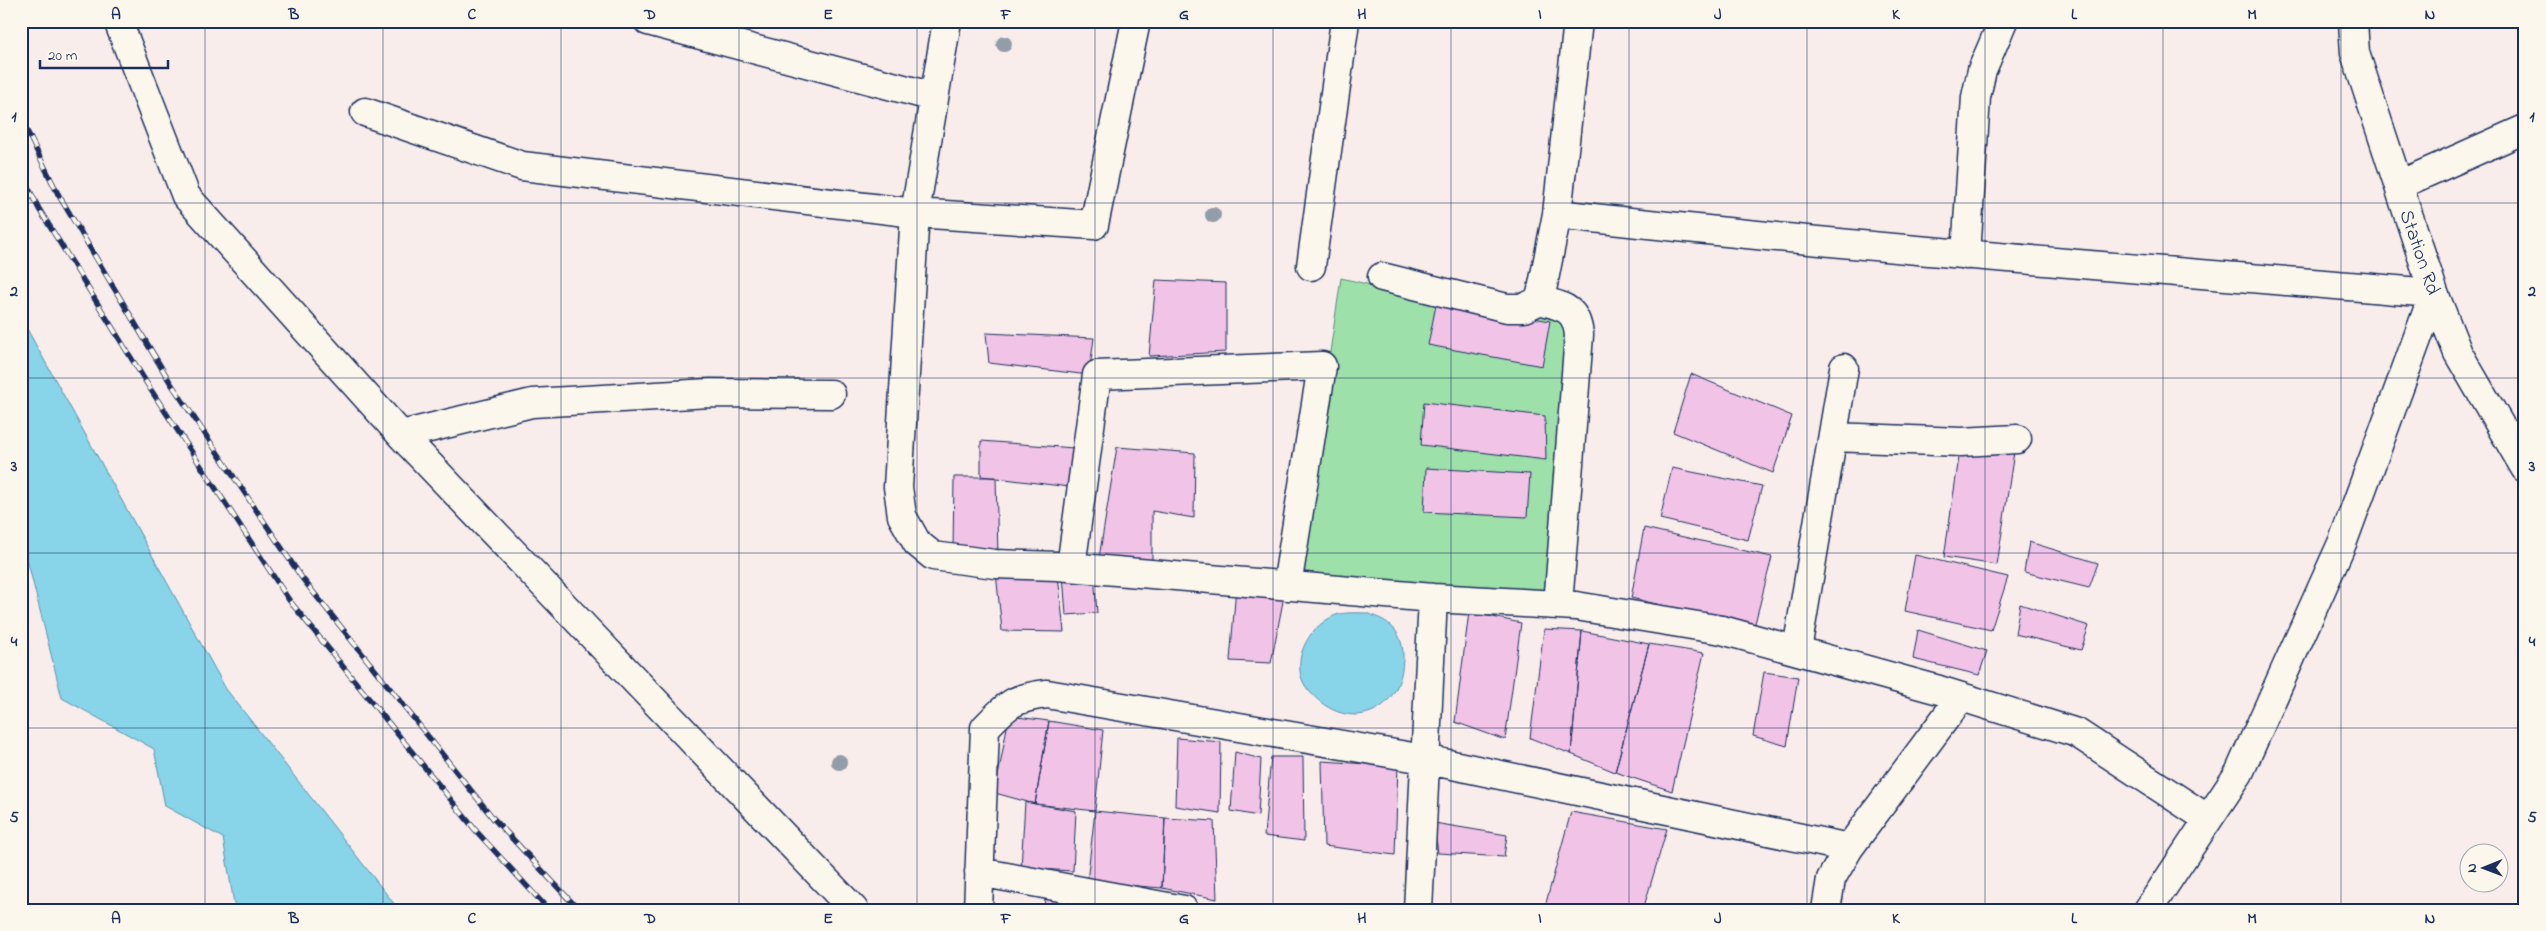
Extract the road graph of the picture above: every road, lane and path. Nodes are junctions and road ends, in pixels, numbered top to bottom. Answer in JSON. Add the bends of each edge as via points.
{"nodes":[{"id":1,"x":118,"y":21,"type":"edge"},
{"id":2,"x":648,"y":21,"type":"edge"},
{"id":3,"x":947,"y":21,"type":"edge"},
{"id":4,"x":1136,"y":21,"type":"edge"},
{"id":5,"x":1345,"y":21,"type":"edge"},
{"id":6,"x":1578,"y":21,"type":"edge"},
{"id":7,"x":2003,"y":21,"type":"edge"},
{"id":8,"x":2353,"y":21,"type":"edge"},
{"id":9,"x":934,"y":97,"type":"junction"},
{"id":10,"x":365,"y":112,"type":"dead end"},
{"id":11,"x":2525,"y":129,"type":"edge"},
{"id":12,"x":2399,"y":185,"type":"junction"},
{"id":13,"x":915,"y":213,"type":"junction"},
{"id":14,"x":1558,"y":214,"type":"junction"},
{"id":15,"x":1966,"y":255,"type":"junction"},
{"id":16,"x":1311,"y":266,"type":"dead end"},
{"id":17,"x":1382,"y":277,"type":"dead end"},
{"id":18,"x":2434,"y":293,"type":"junction"},
{"id":19,"x":1540,"y":300,"type":"junction"},
{"id":20,"x":1844,"y":368,"type":"dead end"},
{"id":21,"x":832,"y":394,"type":"dead end"},
{"id":22,"x":401,"y":434,"type":"junction"},
{"id":23,"x":1833,"y":437,"type":"junction"},
{"id":24,"x":2017,"y":439,"type":"dead end"},
{"id":25,"x":2525,"y":468,"type":"edge"},
{"id":26,"x":1071,"y":567,"type":"junction"},
{"id":27,"x":1287,"y":586,"type":"junction"},
{"id":28,"x":1433,"y":598,"type":"junction"},
{"id":29,"x":1558,"y":605,"type":"junction"},
{"id":30,"x":1797,"y":650,"type":"junction"},
{"id":31,"x":1961,"y":697,"type":"junction"},
{"id":32,"x":1424,"y":760,"type":"junction"},
{"id":33,"x":2208,"y":819,"type":"junction"},
{"id":34,"x":1849,"y":848,"type":"junction"},
{"id":35,"x":979,"y":872,"type":"junction"},
{"id":36,"x":854,"y":910,"type":"edge"},
{"id":37,"x":978,"y":910,"type":"edge"},
{"id":38,"x":1184,"y":910,"type":"edge"},
{"id":39,"x":1418,"y":910,"type":"edge"},
{"id":40,"x":1826,"y":910,"type":"edge"},
{"id":41,"x":2148,"y":910,"type":"edge"}],
"edges":[{"from":1,"to":22,"type":"street","via":[[186,196]]},
{"from":2,"to":9,"type":"street"},
{"from":3,"to":9,"type":"street"},
{"from":4,"to":13,"type":"street","via":[[1094,225]]},
{"from":5,"to":16,"type":"street"},
{"from":6,"to":14,"type":"street"},
{"from":7,"to":15,"type":"street","via":[[1982,70],[1976,96]]},
{"from":8,"to":12,"type":"street","name":"Station Rd","via":[[2355,53]]},
{"from":9,"to":13,"type":"street"},
{"from":10,"to":13,"type":"street","via":[[522,166]]},
{"from":11,"to":12,"type":"street"},
{"from":12,"to":18,"type":"street","name":"Station Rd"},
{"from":13,"to":26,"type":"street","via":[[898,487],[902,516],[917,543],[933,556],[995,564]]},
{"from":14,"to":15,"type":"street"},
{"from":14,"to":19,"type":"street"},
{"from":15,"to":18,"type":"street"},
{"from":17,"to":19,"type":"street","via":[[1507,308],[1524,308]]},
{"from":18,"to":25,"type":"street","name":"Station Rd","via":[[2458,353]]},
{"from":18,"to":33,"type":"street","via":[[2343,541],[2239,773]]},
{"from":19,"to":29,"type":"street","via":[[1572,313],[1579,334]]},
{"from":20,"to":23,"type":"street"},
{"from":21,"to":22,"type":"street","via":[[710,393],[532,403]]},
{"from":22,"to":36,"type":"street"},
{"from":23,"to":24,"type":"street","via":[[1961,442]]},
{"from":23,"to":30,"type":"street"},
{"from":26,"to":27,"type":"street"},
{"from":26,"to":27,"type":"street","via":[[1097,375],[1322,366]]},
{"from":27,"to":28,"type":"street"},
{"from":28,"to":29,"type":"street"},
{"from":28,"to":32,"type":"street"},
{"from":29,"to":30,"type":"street","via":[[1722,630]]},
{"from":30,"to":31,"type":"street"},
{"from":31,"to":33,"type":"street","via":[[2077,733]]},
{"from":31,"to":34,"type":"street"},
{"from":32,"to":34,"type":"street"},
{"from":32,"to":35,"type":"street","via":[[1047,694],[1022,697],[1002,710],[985,728]]},
{"from":32,"to":39,"type":"street"},
{"from":33,"to":41,"type":"street"},
{"from":34,"to":40,"type":"street","via":[[1832,879]]},
{"from":35,"to":37,"type":"street"},
{"from":35,"to":38,"type":"street"}]}
